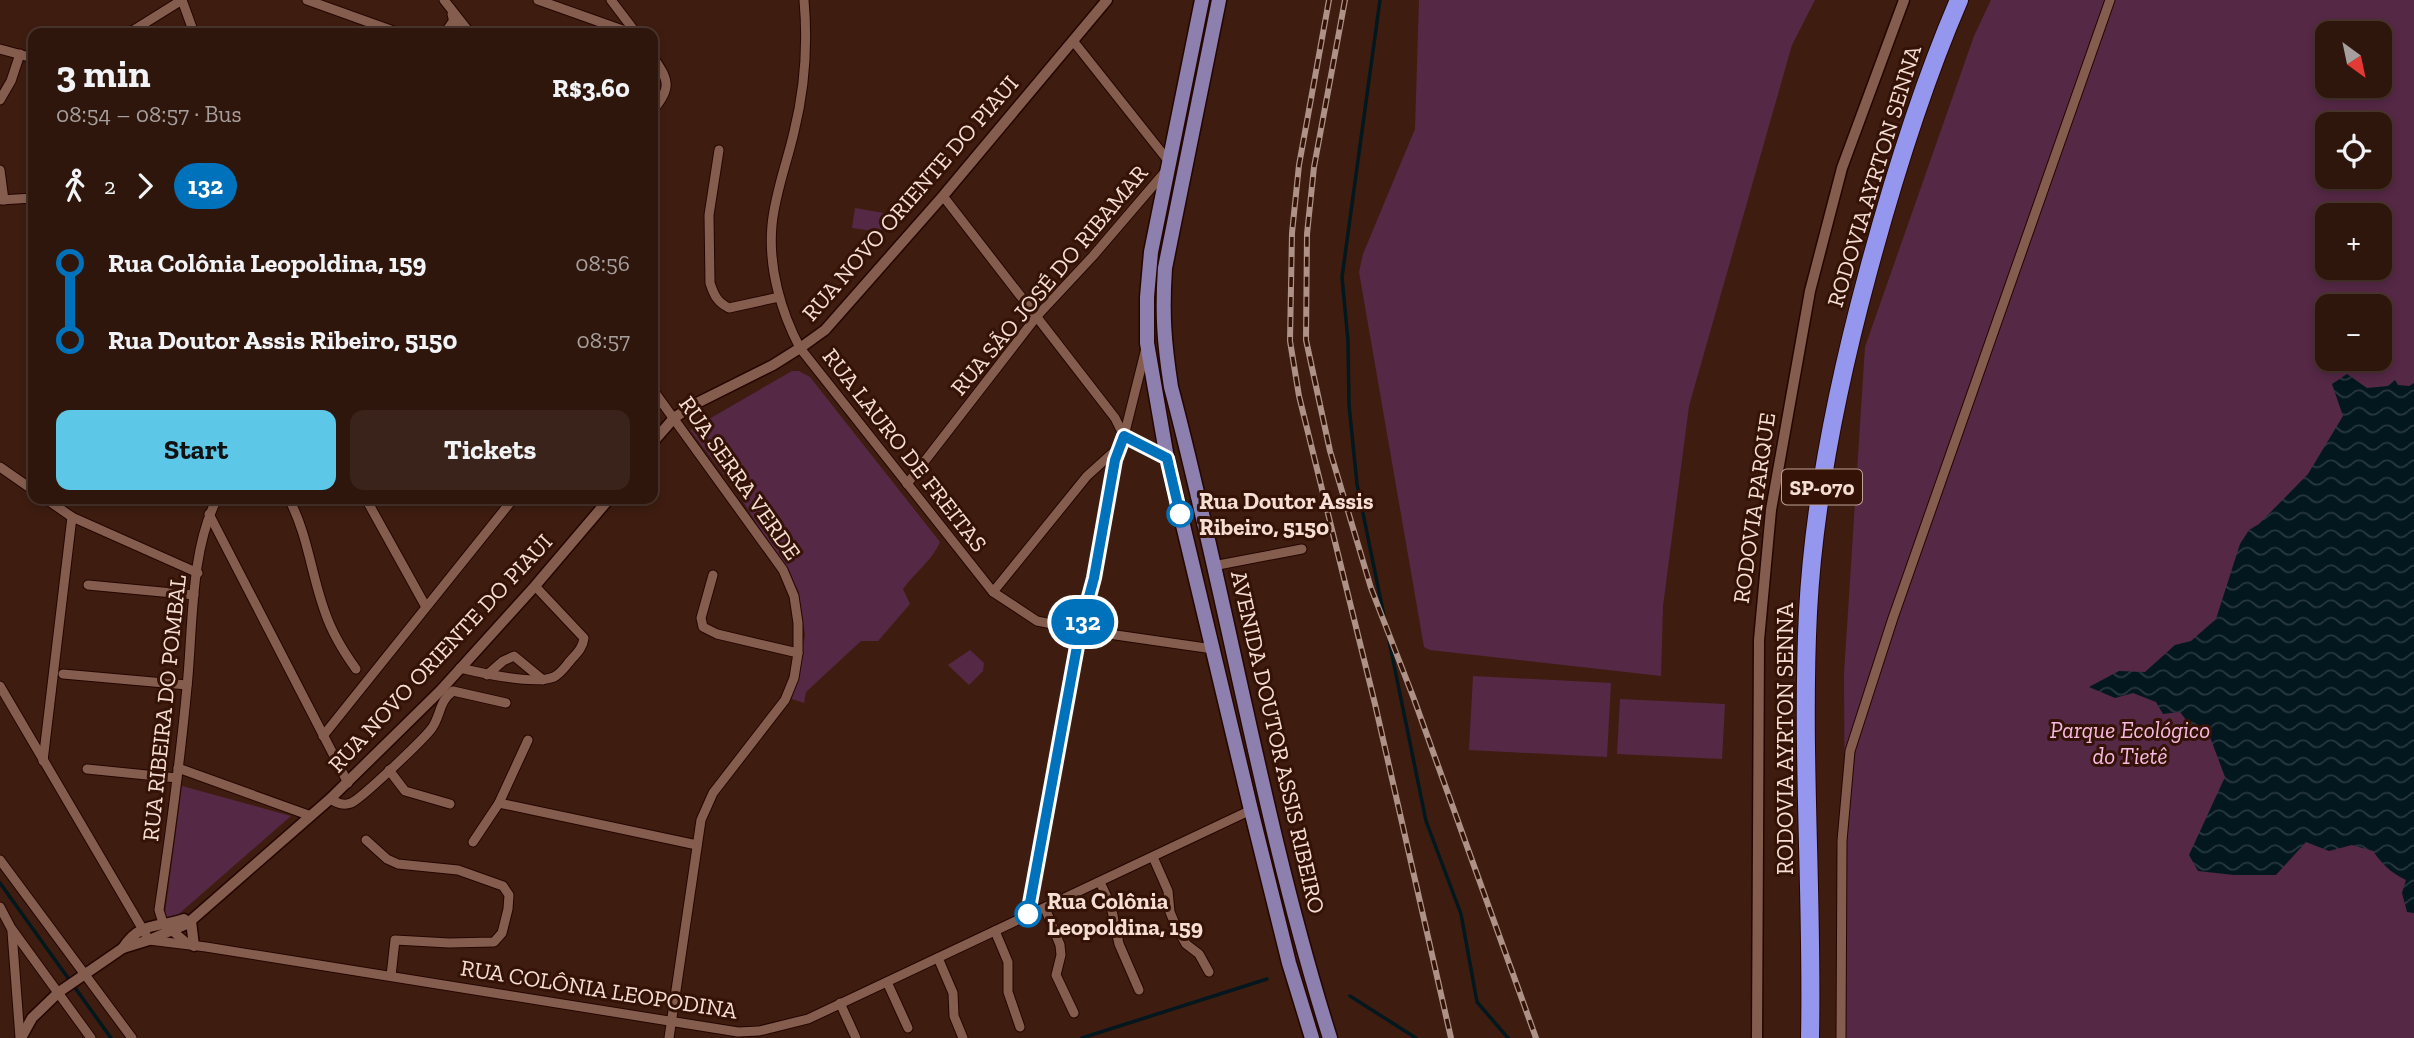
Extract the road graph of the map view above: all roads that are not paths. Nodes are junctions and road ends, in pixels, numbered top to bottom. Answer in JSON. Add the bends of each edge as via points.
{"nodes":[{"id":1,"x":182,"y":0,"type":"edge"},
{"id":2,"x":307,"y":0,"type":"edge"},
{"id":3,"x":443,"y":0,"type":"edge"},
{"id":4,"x":538,"y":0,"type":"edge"},
{"id":5,"x":611,"y":0,"type":"edge"},
{"id":6,"x":804,"y":0,"type":"edge"},
{"id":7,"x":1107,"y":0,"type":"edge"},
{"id":8,"x":1202,"y":0,"type":"edge"},
{"id":9,"x":1219,"y":0,"type":"edge"},
{"id":10,"x":1904,"y":0,"type":"edge"},
{"id":11,"x":1959,"y":0,"type":"edge"},
{"id":12,"x":2110,"y":0,"type":"edge"},
{"id":13,"x":453,"y":16,"type":"junction"},
{"id":14,"x":137,"y":28,"type":"edge"},
{"id":15,"x":192,"y":28,"type":"edge"},
{"id":16,"x":385,"y":28,"type":"edge"},
{"id":17,"x":447,"y":28,"type":"edge"},
{"id":18,"x":456,"y":28,"type":"edge"},
{"id":19,"x":465,"y":28,"type":"edge"},
{"id":20,"x":619,"y":28,"type":"edge"},
{"id":21,"x":631,"y":28,"type":"edge"},
{"id":22,"x":1074,"y":42,"type":"junction"},
{"id":23,"x":0,"y":49,"type":"edge"},
{"id":24,"x":20,"y":54,"type":"junction"},
{"id":25,"x":28,"y":56,"type":"edge"},
{"id":26,"x":658,"y":65,"type":"edge"},
{"id":27,"x":0,"y":100,"type":"edge"},
{"id":28,"x":658,"y":104,"type":"edge"},
{"id":29,"x":719,"y":150,"type":"dead end"},
{"id":30,"x":1169,"y":165,"type":"junction"},
{"id":31,"x":0,"y":170,"type":"edge"},
{"id":32,"x":943,"y":197,"type":"junction"},
{"id":33,"x":28,"y":198,"type":"edge"},
{"id":34,"x":2,"y":200,"type":"edge"},
{"id":35,"x":779,"y":297,"type":"junction"},
{"id":36,"x":1037,"y":316,"type":"junction"},
{"id":37,"x":1147,"y":343,"type":"junction"},
{"id":38,"x":800,"y":348,"type":"junction"},
{"id":39,"x":658,"y":397,"type":"edge"},
{"id":40,"x":674,"y":418,"type":"junction"},
{"id":41,"x":658,"y":436,"type":"edge"},
{"id":42,"x":1124,"y":436,"type":"junction"},
{"id":43,"x":1120,"y":446,"type":"junction"},
{"id":44,"x":1167,"y":458,"type":"junction"},
{"id":45,"x":0,"y":467,"type":"edge"},
{"id":46,"x":907,"y":484,"type":"junction"},
{"id":47,"x":28,"y":486,"type":"edge"},
{"id":48,"x":53,"y":504,"type":"edge"},
{"id":49,"x":215,"y":504,"type":"edge"},
{"id":50,"x":291,"y":504,"type":"edge"},
{"id":51,"x":369,"y":504,"type":"edge"},
{"id":52,"x":509,"y":504,"type":"edge"},
{"id":53,"x":605,"y":504,"type":"edge"},
{"id":54,"x":209,"y":514,"type":"junction"},
{"id":55,"x":72,"y":517,"type":"junction"},
{"id":56,"x":1302,"y":549,"type":"dead end"},
{"id":57,"x":1213,"y":566,"type":"junction"},
{"id":58,"x":198,"y":573,"type":"junction"},
{"id":59,"x":713,"y":575,"type":"dead end"},
{"id":60,"x":88,"y":585,"type":"dead end"},
{"id":61,"x":535,"y":586,"type":"junction"},
{"id":62,"x":993,"y":592,"type":"junction"},
{"id":63,"x":194,"y":595,"type":"junction"},
{"id":64,"x":426,"y":607,"type":"junction"},
{"id":65,"x":1080,"y":630,"type":"junction"},
{"id":66,"x":1213,"y":649,"type":"junction"},
{"id":67,"x":798,"y":653,"type":"junction"},
{"id":68,"x":460,"y":668,"type":"junction"},
{"id":69,"x":356,"y":669,"type":"dead end"},
{"id":70,"x":64,"y":674,"type":"dead end"},
{"id":71,"x":487,"y":675,"type":"junction"},
{"id":72,"x":543,"y":680,"type":"junction"},
{"id":73,"x":187,"y":685,"type":"junction"},
{"id":74,"x":0,"y":686,"type":"edge"},
{"id":75,"x":506,"y":703,"type":"dead end"},
{"id":76,"x":323,"y":736,"type":"junction"},
{"id":77,"x":528,"y":740,"type":"dead end"},
{"id":78,"x":43,"y":761,"type":"junction"},
{"id":79,"x":87,"y":769,"type":"dead end"},
{"id":80,"x":389,"y":770,"type":"junction"},
{"id":81,"x":178,"y":773,"type":"junction"},
{"id":82,"x":348,"y":783,"type":"junction"},
{"id":83,"x":330,"y":799,"type":"junction"},
{"id":84,"x":499,"y":803,"type":"junction"},
{"id":85,"x":450,"y":804,"type":"dead end"},
{"id":86,"x":1251,"y":810,"type":"junction"},
{"id":87,"x":311,"y":816,"type":"junction"},
{"id":88,"x":366,"y":840,"type":"dead end"},
{"id":89,"x":473,"y":842,"type":"dead end"},
{"id":90,"x":696,"y":845,"type":"junction"},
{"id":91,"x":1153,"y":857,"type":"junction"},
{"id":92,"x":0,"y":860,"type":"edge"},
{"id":93,"x":1100,"y":882,"type":"junction"},
{"id":94,"x":0,"y":908,"type":"edge"},
{"id":95,"x":1045,"y":908,"type":"junction"},
{"id":96,"x":1028,"y":914,"type":"junction"},
{"id":97,"x":195,"y":916,"type":"junction"},
{"id":98,"x":167,"y":927,"type":"junction"},
{"id":99,"x":11,"y":928,"type":"junction"},
{"id":100,"x":142,"y":930,"type":"junction"},
{"id":101,"x":995,"y":931,"type":"junction"},
{"id":102,"x":149,"y":940,"type":"junction"},
{"id":103,"x":192,"y":946,"type":"junction"},
{"id":104,"x":123,"y":948,"type":"junction"},
{"id":105,"x":937,"y":958,"type":"junction"},
{"id":106,"x":1209,"y":972,"type":"dead end"},
{"id":107,"x":81,"y":976,"type":"junction"},
{"id":108,"x":391,"y":976,"type":"junction"},
{"id":109,"x":887,"y":982,"type":"junction"},
{"id":110,"x":1139,"y":990,"type":"dead end"},
{"id":111,"x":60,"y":991,"type":"junction"},
{"id":112,"x":840,"y":1003,"type":"junction"},
{"id":113,"x":1074,"y":1013,"type":"dead end"},
{"id":114,"x":672,"y":1020,"type":"junction"},
{"id":115,"x":1020,"y":1027,"type":"dead end"},
{"id":116,"x":908,"y":1028,"type":"dead end"},
{"id":117,"x":761,"y":1035,"type":"edge"},
{"id":118,"x":21,"y":1038,"type":"edge"},
{"id":119,"x":91,"y":1038,"type":"edge"},
{"id":120,"x":132,"y":1038,"type":"edge"},
{"id":121,"x":669,"y":1038,"type":"edge"},
{"id":122,"x":856,"y":1038,"type":"edge"},
{"id":123,"x":963,"y":1038,"type":"edge"},
{"id":124,"x":1312,"y":1038,"type":"edge"},
{"id":125,"x":1330,"y":1038,"type":"edge"},
{"id":126,"x":1757,"y":1038,"type":"edge"},
{"id":127,"x":1810,"y":1038,"type":"edge"},
{"id":128,"x":1841,"y":1038,"type":"edge"}],
"edges":[{"from":1,"to":14,"type":"street"},
{"from":1,"to":15,"type":"street"},
{"from":2,"to":16,"type":"street"},
{"from":3,"to":13,"type":"street"},
{"from":4,"to":20,"type":"street"},
{"from":5,"to":21,"type":"street"},
{"from":6,"to":35,"type":"street","name":"RUA LAURO DE FREITAS","via":[[807,26],[802,96],[772,227]]},
{"from":7,"to":22,"type":"street","name":"RUA NOVO ORIENTE DO PIAUI"},
{"from":8,"to":30,"type":"main road","name":"AVENIDA DOUTOR ASSIS RIBEIRO"},
{"from":9,"to":57,"type":"main road","name":"AVENIDA DOUTOR ASSIS RIBEIRO","via":[[1165,268],[1162,310],[1171,387]]},
{"from":10,"to":126,"type":"street","name":"RODOVIA PARQUE","via":[[1843,167],[1810,291],[1771,510],[1759,640]]},
{"from":11,"to":127,"type":"highway","name":"RODOVIA AYRTON SENNA","number":"SP-070","via":[[1933,61],[1888,199],[1849,344],[1818,514],[1808,610],[1805,721]]},
{"from":12,"to":128,"type":"street","via":[[1850,751],[1842,841]]},
{"from":13,"to":17,"type":"street"},
{"from":13,"to":18,"type":"street"},
{"from":13,"to":19,"type":"street"},
{"from":22,"to":30,"type":"street"},
{"from":22,"to":32,"type":"street","name":"RUA NOVO ORIENTE DO PIAUI"},
{"from":23,"to":24,"type":"street"},
{"from":24,"to":25,"type":"street"},
{"from":24,"to":27,"type":"street"},
{"from":26,"to":28,"type":"street","via":[[667,85]]},
{"from":29,"to":35,"type":"street","via":[[709,215],[715,298],[729,308]]},
{"from":30,"to":36,"type":"street","name":"RUA SÃO JOSÉ DO RIBAMAR"},
{"from":30,"to":37,"type":"main road","name":"AVENIDA DOUTOR ASSIS RIBEIRO","via":[[1151,253]]},
{"from":31,"to":34,"type":"street"},
{"from":32,"to":36,"type":"street"},
{"from":32,"to":38,"type":"street","name":"RUA NOVO ORIENTE DO PIAUI","via":[[855,299]]},
{"from":33,"to":34,"type":"street"},
{"from":35,"to":38,"type":"street","name":"RUA LAURO DE FREITAS"},
{"from":36,"to":42,"type":"street"},
{"from":36,"to":46,"type":"street","name":"RUA SÃO JOSÉ DO RIBAMAR"},
{"from":37,"to":42,"type":"street"},
{"from":37,"to":44,"type":"main road","name":"AVENIDA DOUTOR ASSIS RIBEIRO"},
{"from":38,"to":40,"type":"street","name":"RUA NOVO ORIENTE DO PIAUI"},
{"from":38,"to":46,"type":"street","name":"RUA LAURO DE FREITAS"},
{"from":39,"to":40,"type":"street","name":"RUA SERRA VERDE"},
{"from":40,"to":41,"type":"street","name":"RUA NOVO ORIENTE DO PIAUI"},
{"from":40,"to":67,"type":"street","name":"RUA SERRA VERDE","via":[[783,570],[794,596]]},
{"from":42,"to":43,"type":"street"},
{"from":42,"to":44,"type":"street"},
{"from":43,"to":62,"type":"street","via":[[1087,476]]},
{"from":43,"to":65,"type":"street"},
{"from":44,"to":66,"type":"main road","name":"AVENIDA DOUTOR ASSIS RIBEIRO"},
{"from":45,"to":47,"type":"street"},
{"from":46,"to":62,"type":"street","name":"RUA LAURO DE FREITAS"},
{"from":48,"to":55,"type":"street"},
{"from":49,"to":54,"type":"street","name":"RUA RIBEIRA DO POMBAL"},
{"from":50,"to":69,"type":"street","via":[[333,634]]},
{"from":51,"to":64,"type":"street"},
{"from":52,"to":64,"type":"street"},
{"from":53,"to":61,"type":"street","name":"RUA NOVO ORIENTE DO PIAUI"},
{"from":54,"to":58,"type":"street","name":"RUA RIBEIRA DO POMBAL"},
{"from":54,"to":76,"type":"street"},
{"from":55,"to":58,"type":"street"},
{"from":55,"to":78,"type":"street"},
{"from":56,"to":57,"type":"street"},
{"from":57,"to":125,"type":"main road","name":"AVENIDA DOUTOR ASSIS RIBEIRO","via":[[1306,960]]},
{"from":58,"to":63,"type":"street","name":"RUA RIBEIRA DO POMBAL"},
{"from":59,"to":67,"type":"street","via":[[701,618],[703,627]]},
{"from":60,"to":63,"type":"street"},
{"from":61,"to":68,"type":"street","name":"RUA NOVO ORIENTE DO PIAUI"},
{"from":61,"to":72,"type":"street","via":[[584,638],[561,672]]},
{"from":62,"to":65,"type":"street","name":"RUA LAURO DE FREITAS","via":[[1037,621]]},
{"from":63,"to":73,"type":"street","name":"RUA RIBEIRA DO POMBAL"},
{"from":64,"to":76,"type":"street"},
{"from":65,"to":66,"type":"street","name":"RUA LAURO DE FREITAS"},
{"from":65,"to":96,"type":"street"},
{"from":66,"to":86,"type":"main road","name":"AVENIDA DOUTOR ASSIS RIBEIRO"},
{"from":67,"to":90,"type":"street","name":"RUA SERRA VERDE","via":[[785,700],[713,793]]},
{"from":68,"to":71,"type":"street"},
{"from":68,"to":82,"type":"street","name":"RUA NOVO ORIENTE DO PIAUI"},
{"from":70,"to":73,"type":"street"},
{"from":71,"to":72,"type":"street"},
{"from":71,"to":72,"type":"street","via":[[514,656]]},
{"from":73,"to":81,"type":"street","name":"RUA RIBEIRA DO POMBAL"},
{"from":74,"to":78,"type":"street"},
{"from":75,"to":80,"type":"street","via":[[453,691],[444,699],[432,728]]},
{"from":76,"to":82,"type":"street"},
{"from":77,"to":84,"type":"street"},
{"from":78,"to":100,"type":"street"},
{"from":79,"to":81,"type":"street"},
{"from":80,"to":83,"type":"street","via":[[350,804]]},
{"from":80,"to":85,"type":"street","via":[[405,791]]},
{"from":81,"to":87,"type":"street"},
{"from":81,"to":98,"type":"street","name":"RUA RIBEIRA DO POMBAL","via":[[159,910]]},
{"from":82,"to":83,"type":"street","name":"RUA NOVO ORIENTE DO PIAUI"},
{"from":83,"to":87,"type":"street","name":"RUA NOVO ORIENTE DO PIAUI"},
{"from":84,"to":89,"type":"street"},
{"from":84,"to":90,"type":"street"},
{"from":86,"to":91,"type":"street","name":"RUA COLÔNIA LEOPODINA"},
{"from":86,"to":124,"type":"main road","name":"AVENIDA DOUTOR ASSIS RIBEIRO"},
{"from":87,"to":97,"type":"street","name":"RUA NOVO ORIENTE DO PIAUI"},
{"from":88,"to":108,"type":"street","via":[[398,864],[458,870],[503,886],[509,895],[502,933],[494,942],[395,940]]},
{"from":90,"to":114,"type":"street","name":"RUA SERRA VERDE"},
{"from":91,"to":93,"type":"street","name":"RUA COLÔNIA LEOPODINA"},
{"from":91,"to":106,"type":"street","via":[[1168,891],[1175,924]]},
{"from":92,"to":107,"type":"street"},
{"from":93,"to":95,"type":"street","name":"RUA COLÔNIA LEOPODINA"},
{"from":93,"to":110,"type":"street"},
{"from":94,"to":99,"type":"street"},
{"from":95,"to":96,"type":"street","name":"RUA COLÔNIA LEOPODINA"},
{"from":95,"to":113,"type":"street","via":[[1060,945],[1056,975]]},
{"from":96,"to":101,"type":"street","name":"RUA COLÔNIA LEOPODINA"},
{"from":97,"to":98,"type":"street","name":"RUA NOVO ORIENTE DO PIAUI"},
{"from":97,"to":103,"type":"street"},
{"from":98,"to":100,"type":"street","name":"RUA NOVO ORIENTE DO PIAUI"},
{"from":98,"to":102,"type":"street","name":"RUA NOVO ORIENTE DO PIAUI"},
{"from":98,"to":103,"type":"street","name":"RUA COLÔNIA LEOPODINA"},
{"from":99,"to":111,"type":"street"},
{"from":99,"to":118,"type":"street"},
{"from":100,"to":102,"type":"street"},
{"from":100,"to":104,"type":"street"},
{"from":101,"to":105,"type":"street","name":"RUA COLÔNIA LEOPODINA"},
{"from":101,"to":115,"type":"street","via":[[1007,962],[1008,992]]},
{"from":102,"to":103,"type":"street","name":"RUA COLÔNIA LEOPODINA"},
{"from":102,"to":104,"type":"street","name":"RUA NOVO ORIENTE DO PIAUI"},
{"from":103,"to":108,"type":"street","name":"RUA COLÔNIA LEOPODINA"},
{"from":104,"to":107,"type":"street"},
{"from":105,"to":109,"type":"street","name":"RUA COLÔNIA LEOPODINA"},
{"from":105,"to":123,"type":"street","via":[[953,993],[954,1016]]},
{"from":107,"to":111,"type":"street"},
{"from":107,"to":120,"type":"street"},
{"from":108,"to":114,"type":"street","name":"RUA COLÔNIA LEOPODINA"},
{"from":109,"to":112,"type":"street","name":"RUA COLÔNIA LEOPODINA"},
{"from":109,"to":116,"type":"street"},
{"from":111,"to":118,"type":"street","via":[[32,1018]]},
{"from":111,"to":119,"type":"street"},
{"from":112,"to":117,"type":"street","name":"RUA COLÔNIA LEOPODINA"},
{"from":112,"to":122,"type":"street"},
{"from":114,"to":117,"type":"street","name":"RUA COLÔNIA LEOPODINA"},
{"from":114,"to":121,"type":"street","name":"RUA SERRA VERDE"}]}
